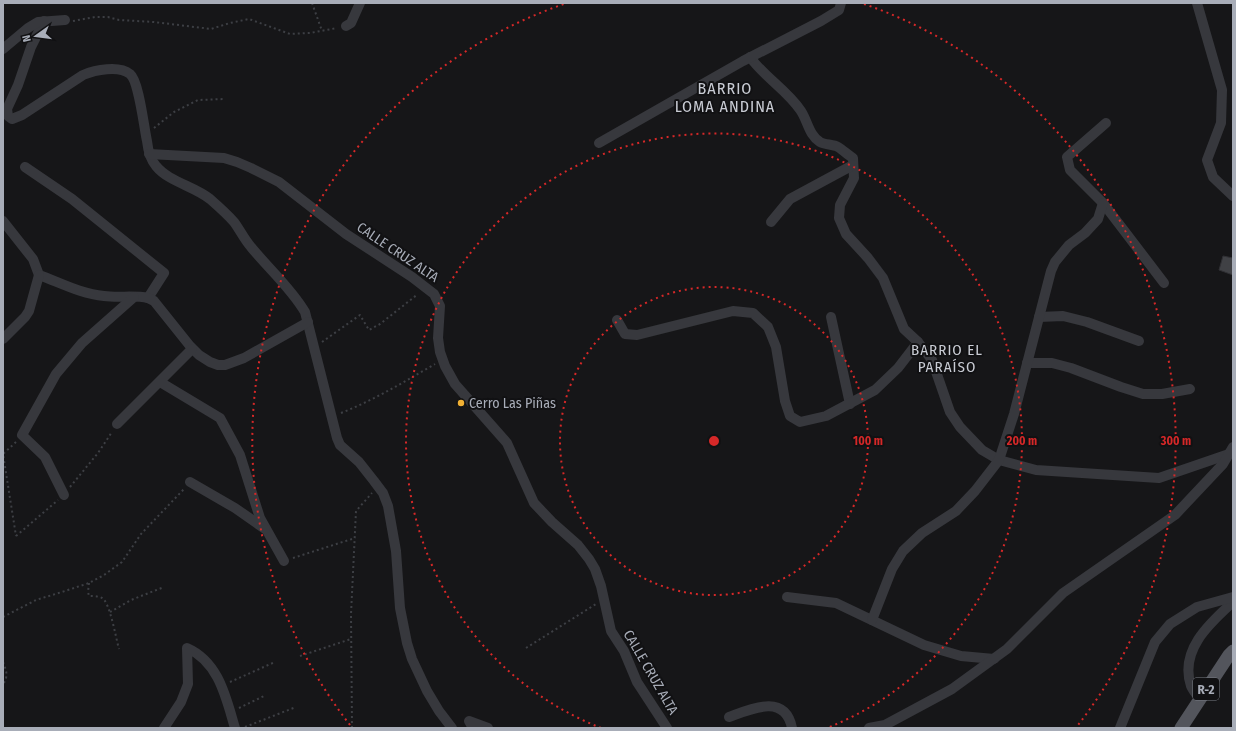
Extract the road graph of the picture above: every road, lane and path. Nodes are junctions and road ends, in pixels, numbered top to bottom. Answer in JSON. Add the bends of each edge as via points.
{"nodes":[{"id":1,"x":312,"y":3,"type":"edge"},
{"id":2,"x":360,"y":3,"type":"edge"},
{"id":3,"x":841,"y":3,"type":"edge"},
{"id":4,"x":1197,"y":3,"type":"edge"},
{"id":5,"x":65,"y":20,"type":"joint"},
{"id":6,"x":44,"y":21,"type":"junction"},
{"id":7,"x":346,"y":26,"type":"joint"},
{"id":8,"x":322,"y":31,"type":"junction"},
{"id":9,"x":3,"y":48,"type":"edge"},
{"id":10,"x":750,"y":56,"type":"junction"},
{"id":11,"x":224,"y":99,"type":"dead end"},
{"id":12,"x":1106,"y":123,"type":"dead end"},
{"id":13,"x":146,"y":136,"type":"junction"},
{"id":14,"x":600,"y":143,"type":"dead end"},
{"id":15,"x":149,"y":154,"type":"junction"},
{"id":16,"x":853,"y":165,"type":"junction"},
{"id":17,"x":25,"y":167,"type":"dead end"},
{"id":18,"x":1233,"y":196,"type":"edge"},
{"id":19,"x":1103,"y":203,"type":"junction"},
{"id":20,"x":3,"y":221,"type":"edge"},
{"id":21,"x":771,"y":222,"type":"dead end"},
{"id":22,"x":39,"y":275,"type":"junction"},
{"id":23,"x":1164,"y":283,"type":"dead end"},
{"id":24,"x":426,"y":288,"type":"junction"},
{"id":25,"x":134,"y":297,"type":"junction"},
{"id":26,"x":148,"y":298,"type":"junction"},
{"id":27,"x":831,"y":317,"type":"dead end"},
{"id":28,"x":1039,"y":317,"type":"junction"},
{"id":29,"x":617,"y":320,"type":"dead end"},
{"id":30,"x":308,"y":322,"type":"junction"},
{"id":31,"x":3,"y":339,"type":"edge"},
{"id":32,"x":1139,"y":341,"type":"dead end"},
{"id":33,"x":918,"y":342,"type":"junction"},
{"id":34,"x":314,"y":347,"type":"junction"},
{"id":35,"x":192,"y":349,"type":"junction"},
{"id":36,"x":443,"y":360,"type":"junction"},
{"id":37,"x":1027,"y":363,"type":"junction"},
{"id":38,"x":160,"y":382,"type":"junction"},
{"id":39,"x":1190,"y":389,"type":"dead end"},
{"id":40,"x":850,"y":404,"type":"junction"},
{"id":41,"x":332,"y":416,"type":"junction"},
{"id":42,"x":117,"y":424,"type":"dead end"},
{"id":43,"x":22,"y":434,"type":"junction"},
{"id":44,"x":1231,"y":451,"type":"edge"},
{"id":45,"x":999,"y":460,"type":"junction"},
{"id":46,"x":190,"y":482,"type":"joint"},
{"id":47,"x":378,"y":487,"type":"junction"},
{"id":48,"x":64,"y":494,"type":"dead end"},
{"id":49,"x":267,"y":530,"type":"junction"},
{"id":50,"x":16,"y":536,"type":"dead end"},
{"id":51,"x":355,"y":538,"type":"junction"},
{"id":52,"x":284,"y":561,"type":"joint"},
{"id":53,"x":89,"y":583,"type":"junction"},
{"id":54,"x":164,"y":587,"type":"dead end"},
{"id":55,"x":1233,"y":596,"type":"edge"},
{"id":56,"x":787,"y":597,"type":"dead end"},
{"id":57,"x":604,"y":599,"type":"junction"},
{"id":58,"x":1233,"y":602,"type":"edge"},
{"id":59,"x":110,"y":612,"type":"junction"},
{"id":60,"x":3,"y":617,"type":"edge"},
{"id":61,"x":872,"y":620,"type":"junction"},
{"id":62,"x":351,"y":639,"type":"junction"},
{"id":63,"x":526,"y":648,"type":"dead end"},
{"id":64,"x":119,"y":649,"type":"dead end"},
{"id":65,"x":1233,"y":651,"type":"edge"},
{"id":66,"x":300,"y":656,"type":"dead end"},
{"id":67,"x":994,"y":659,"type":"junction"},
{"id":68,"x":3,"y":662,"type":"edge"},
{"id":69,"x":275,"y":662,"type":"dead end"},
{"id":70,"x":3,"y":684,"type":"edge"},
{"id":71,"x":222,"y":686,"type":"junction"},
{"id":72,"x":264,"y":696,"type":"dead end"},
{"id":73,"x":1200,"y":699,"type":"junction"},
{"id":74,"x":296,"y":707,"type":"dead end"},
{"id":75,"x":230,"y":712,"type":"junction"},
{"id":76,"x":729,"y":717,"type":"dead end"},
{"id":77,"x":164,"y":728,"type":"edge"},
{"id":78,"x":235,"y":728,"type":"edge"},
{"id":79,"x":242,"y":728,"type":"edge"},
{"id":80,"x":352,"y":728,"type":"edge"},
{"id":81,"x":452,"y":728,"type":"edge"},
{"id":82,"x":473,"y":728,"type":"edge"},
{"id":83,"x":488,"y":728,"type":"edge"},
{"id":84,"x":667,"y":728,"type":"edge"},
{"id":85,"x":792,"y":728,"type":"edge"},
{"id":86,"x":870,"y":728,"type":"edge"},
{"id":87,"x":1120,"y":728,"type":"edge"},
{"id":88,"x":1181,"y":728,"type":"edge"}],
"edges":[{"from":1,"to":8,"type":"path"},
{"from":2,"to":7,"type":"street","via":[[351,23]]},
{"from":3,"to":10,"type":"street","via":[[839,10],[821,21]]},
{"from":4,"to":18,"type":"street","via":[[1222,90],[1221,123],[1207,160],[1213,177]]},
{"from":5,"to":6,"type":"street"},
{"from":5,"to":8,"type":"path","via":[[108,17],[211,29],[249,19],[290,34]]},
{"from":6,"to":9,"type":"street","via":[[28,28]]},
{"from":6,"to":13,"type":"street","via":[[7,109],[8,116],[12,119],[22,116],[83,75],[105,69],[123,71],[135,80]]},
{"from":7,"to":8,"type":"path"},
{"from":10,"to":14,"type":"street"},
{"from":10,"to":16,"type":"street","via":[[758,68],[784,91],[800,110],[810,132],[820,142],[838,147],[853,158]]},
{"from":11,"to":13,"type":"path","via":[[198,100],[174,112]]},
{"from":12,"to":19,"type":"street","via":[[1067,157],[1070,170]]},
{"from":13,"to":15,"type":"street"},
{"from":15,"to":24,"type":"street","name":"CALLE CRUZ ALTA","via":[[224,158],[251,168],[278,182],[346,234]]},
{"from":15,"to":30,"type":"street","via":[[156,167],[164,174],[208,198],[234,222],[250,246],[299,301]]},
{"from":16,"to":21,"type":"street","via":[[790,199]]},
{"from":16,"to":33,"type":"street","via":[[854,178],[840,205],[839,218],[846,234],[883,278],[904,329]]},
{"from":17,"to":26,"type":"street","via":[[72,199],[164,273]]},
{"from":19,"to":23,"type":"street"},
{"from":19,"to":28,"type":"street","via":[[1098,219],[1069,245],[1055,262],[1050,271]]},
{"from":20,"to":22,"type":"street","via":[[33,259]]},
{"from":22,"to":25,"type":"street","via":[[93,294]]},
{"from":22,"to":31,"type":"street","via":[[29,311]]},
{"from":24,"to":34,"type":"path","via":[[369,330],[360,315]]},
{"from":24,"to":36,"type":"street","name":"CALLE CRUZ ALTA","via":[[434,294],[440,306],[438,338]]},
{"from":25,"to":26,"type":"street"},
{"from":25,"to":43,"type":"street","via":[[82,343],[56,374]]},
{"from":26,"to":35,"type":"street","via":[[154,301]]},
{"from":27,"to":40,"type":"street"},
{"from":28,"to":32,"type":"street","via":[[1063,316]]},
{"from":28,"to":37,"type":"street"},
{"from":29,"to":40,"type":"street","via":[[625,334],[637,335],[733,311],[753,313],[768,327],[776,347],[790,416],[800,422],[826,416]]},
{"from":30,"to":34,"type":"street"},
{"from":30,"to":35,"type":"street","via":[[244,358],[225,365],[210,362]]},
{"from":33,"to":40,"type":"street","via":[[898,368],[875,390]]},
{"from":33,"to":45,"type":"street","via":[[932,360],[950,412],[960,427],[982,450]]},
{"from":34,"to":41,"type":"street"},
{"from":35,"to":38,"type":"street"},
{"from":36,"to":41,"type":"path","via":[[375,398]]},
{"from":36,"to":57,"type":"street","name":"CALLE CRUZ ALTA","via":[[455,384],[507,443],[534,502],[589,559]]},
{"from":37,"to":39,"type":"street","via":[[1052,363],[1071,368],[1143,394],[1162,394]]},
{"from":37,"to":45,"type":"street"},
{"from":38,"to":42,"type":"street"},
{"from":38,"to":49,"type":"street","via":[[220,418],[240,455],[260,518]]},
{"from":41,"to":47,"type":"street","via":[[340,445],[359,462]]},
{"from":43,"to":48,"type":"street","via":[[45,457]]},
{"from":43,"to":50,"type":"path","via":[[3,454]]},
{"from":44,"to":45,"type":"street","via":[[1159,478],[1036,470]]},
{"from":44,"to":67,"type":"street","via":[[1223,464],[1175,515],[1063,592]]},
{"from":45,"to":61,"type":"street","via":[[975,491],[956,510],[903,551],[892,569]]},
{"from":46,"to":49,"type":"street","via":[[236,508]]},
{"from":46,"to":53,"type":"path","via":[[141,534],[122,562],[104,576]]},
{"from":47,"to":51,"type":"path","via":[[356,511]]},
{"from":47,"to":81,"type":"street","via":[[388,506],[396,551],[400,608],[407,644],[428,691]]},
{"from":49,"to":52,"type":"street"},
{"from":51,"to":52,"type":"path"},
{"from":51,"to":62,"type":"path"},
{"from":53,"to":59,"type":"path","via":[[89,596],[106,601]]},
{"from":53,"to":60,"type":"path","via":[[36,600]]},
{"from":54,"to":59,"type":"path","via":[[131,600]]},
{"from":55,"to":87,"type":"street","via":[[1197,607],[1170,624],[1155,642]]},
{"from":56,"to":61,"type":"street","via":[[836,603]]},
{"from":57,"to":63,"type":"path"},
{"from":57,"to":84,"type":"street","name":"CALLE CRUZ ALTA","via":[[611,631],[624,651],[637,682]]},
{"from":58,"to":73,"type":"street","via":[[1210,623],[1193,646],[1189,661],[1189,677]]},
{"from":59,"to":64,"type":"path"},
{"from":61,"to":67,"type":"street","via":[[924,645],[961,656]]},
{"from":62,"to":66,"type":"path"},
{"from":62,"to":80,"type":"path"},
{"from":65,"to":73,"type":"main road","number":"R-2"},
{"from":67,"to":86,"type":"street","via":[[952,689],[885,725]]},
{"from":68,"to":70,"type":"path","via":[[7,672]]},
{"from":69,"to":71,"type":"path"},
{"from":71,"to":75,"type":"street"},
{"from":71,"to":77,"type":"street","via":[[217,675],[199,654],[187,648],[188,684],[181,702]]},
{"from":72,"to":75,"type":"path"},
{"from":73,"to":88,"type":"main road","number":"R-2"},
{"from":74,"to":79,"type":"path"},
{"from":75,"to":78,"type":"street"},
{"from":76,"to":85,"type":"street","via":[[759,706],[771,706],[783,710]]},
{"from":82,"to":83,"type":"street","via":[[469,721]]}]}
